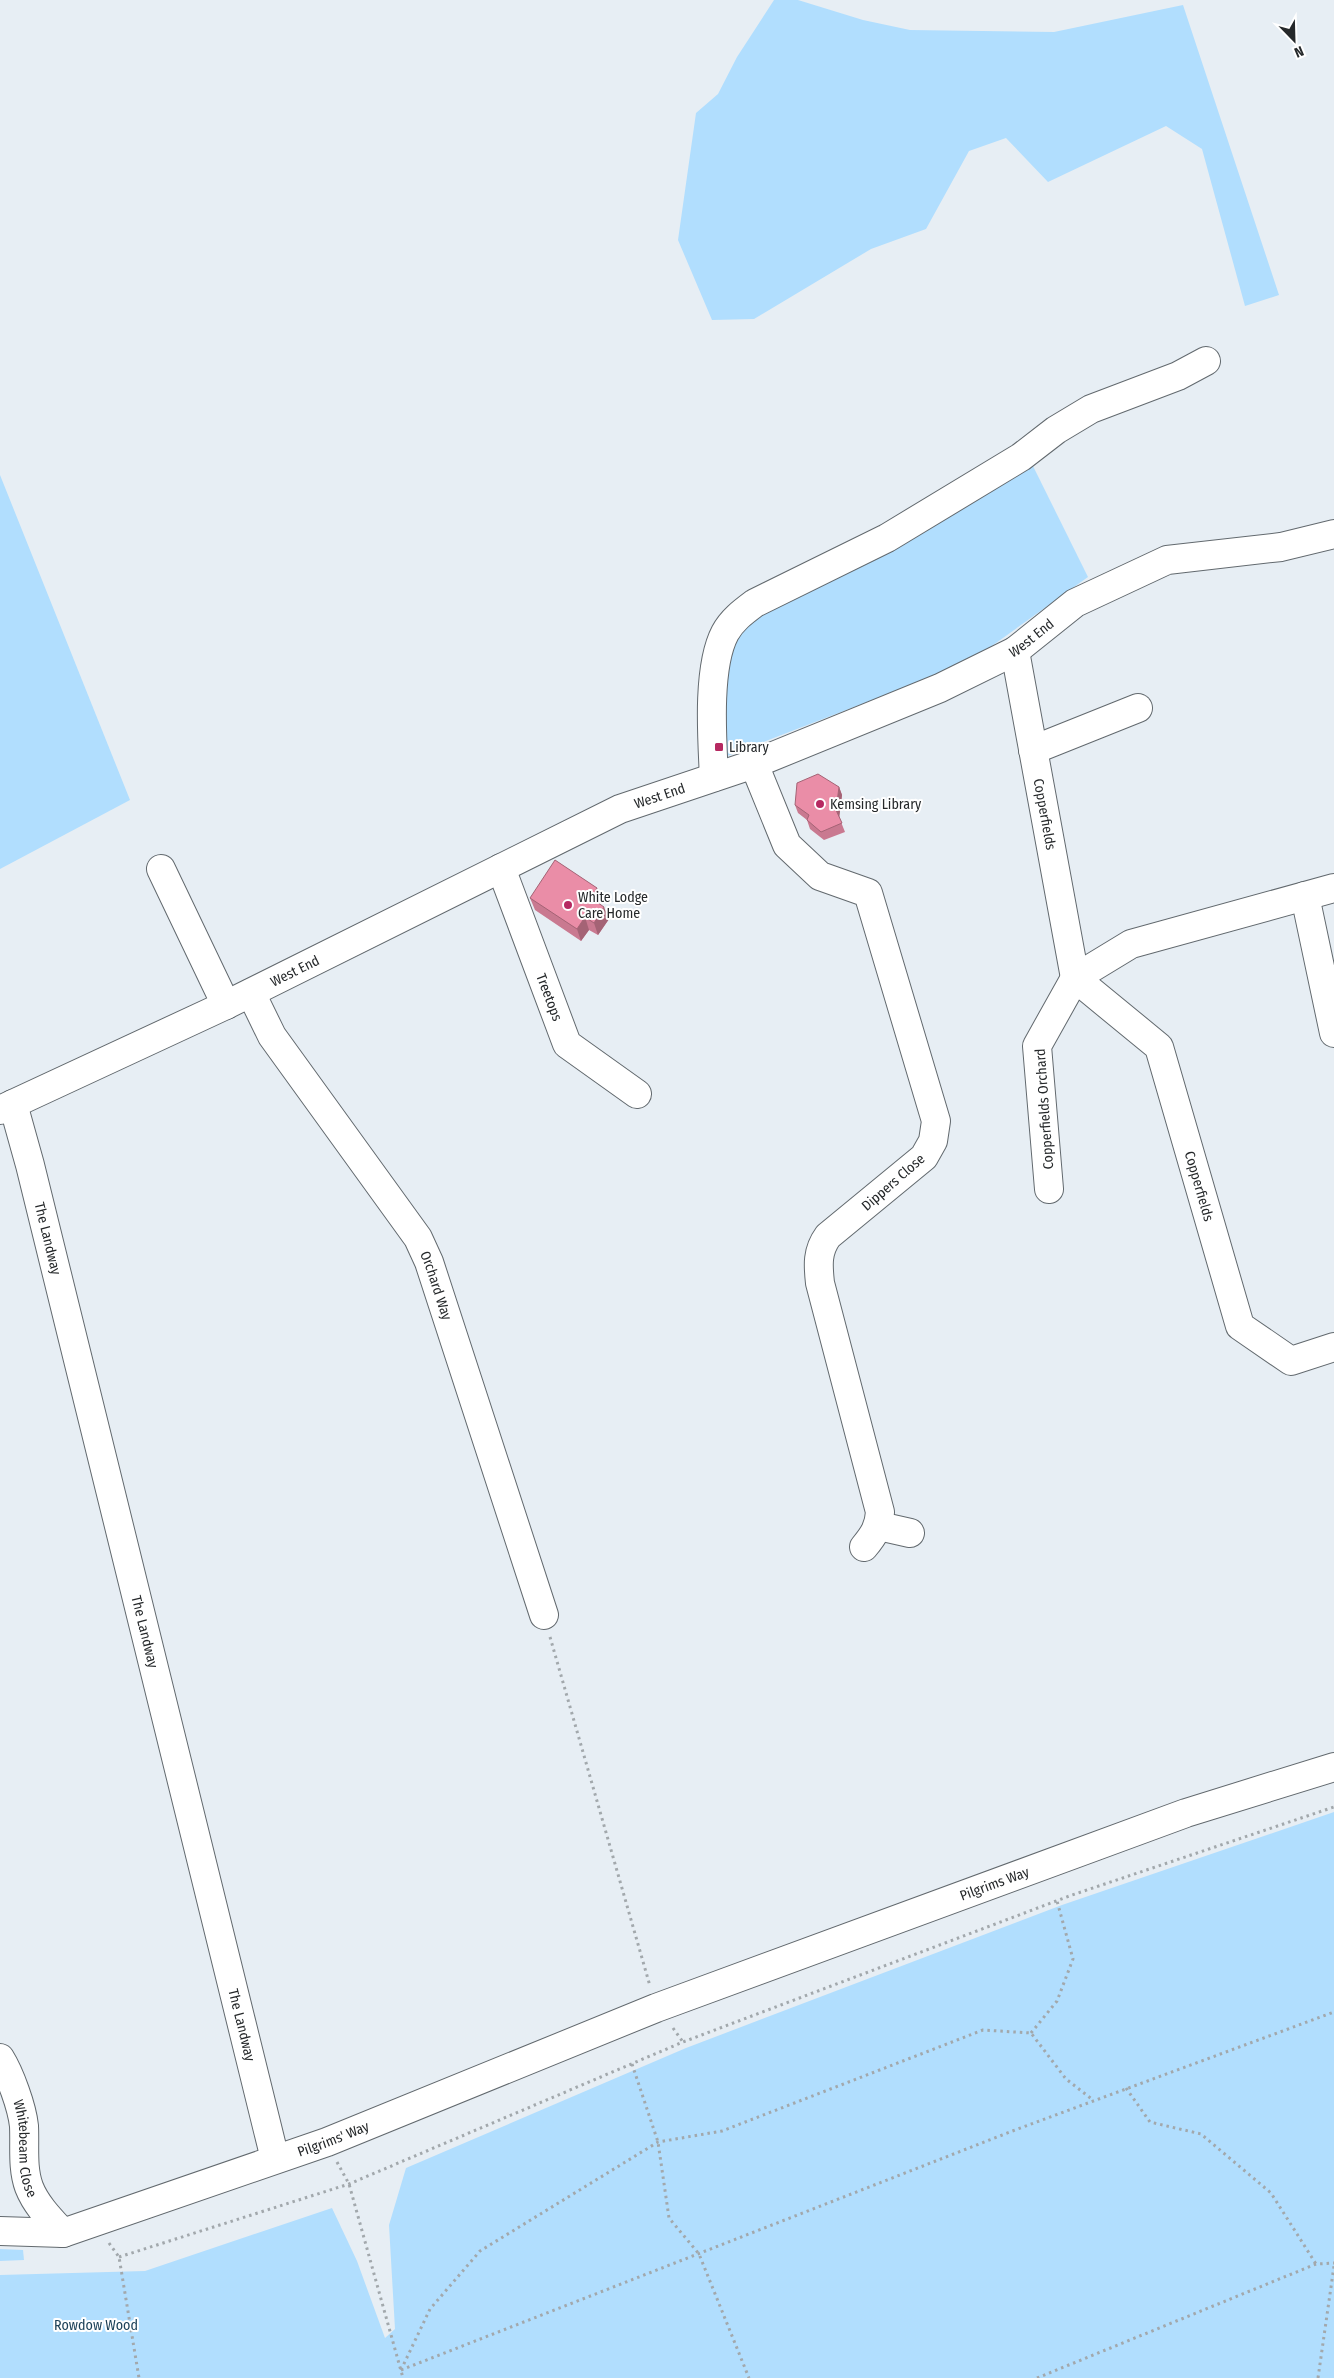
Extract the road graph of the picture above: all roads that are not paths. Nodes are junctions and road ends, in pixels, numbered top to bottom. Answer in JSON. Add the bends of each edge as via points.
{"nodes":[{"id":1,"x":1206,"y":361,"type":"dead end"},
{"id":2,"x":1334,"y":534,"type":"edge"},
{"id":3,"x":1015,"y":651,"type":"junction"},
{"id":4,"x":1138,"y":708,"type":"dead end"},
{"id":5,"x":1033,"y":750,"type":"junction"},
{"id":6,"x":754,"y":764,"type":"junction"},
{"id":7,"x":714,"y":777,"type":"junction"},
{"id":8,"x":501,"y":868,"type":"junction"},
{"id":9,"x":161,"y":869,"type":"dead end"},
{"id":10,"x":1334,"y":888,"type":"edge"},
{"id":11,"x":1305,"y":896,"type":"junction"},
{"id":12,"x":1075,"y":978,"type":"junction"},
{"id":13,"x":251,"y":993,"type":"junction"},
{"id":14,"x":226,"y":1005,"type":"junction"},
{"id":15,"x":1334,"y":1033,"type":"edge"},
{"id":16,"x":637,"y":1094,"type":"dead end"},
{"id":17,"x":6,"y":1107,"type":"edge"},
{"id":18,"x":1049,"y":1189,"type":"dead end"},
{"id":19,"x":1334,"y":1347,"type":"edge"},
{"id":20,"x":910,"y":1533,"type":"dead end"},
{"id":21,"x":544,"y":1615,"type":"road end"},
{"id":22,"x":1334,"y":1767,"type":"edge"},
{"id":23,"x":656,"y":2008,"type":"joint"},
{"id":24,"x":0,"y":2058,"type":"edge"},
{"id":25,"x":275,"y":2159,"type":"junction"},
{"id":26,"x":0,"y":2232,"type":"edge"},
{"id":27,"x":62,"y":2233,"type":"junction"}],
"edges":[{"from":1,"to":7,"type":"street","via":[[1178,376],[1091,409],[1021,457],[887,538],[755,603],[736,618],[719,648],[714,677]]},
{"from":2,"to":3,"type":"street","name":"West End","via":[[1281,547],[1166,560],[1075,603]]},
{"from":3,"to":5,"type":"street","name":"Copperfields"},
{"from":3,"to":6,"type":"street","name":"West End","via":[[940,688]]},
{"from":4,"to":5,"type":"street"},
{"from":5,"to":12,"type":"street","name":"Copperfields"},
{"from":6,"to":7,"type":"street","name":"West End"},
{"from":6,"to":20,"type":"street","name":"Dippers Close","via":[[787,845],[820,876],[868,893],[936,1121],[933,1141],[924,1157],[828,1236],[818,1255],[820,1283],[880,1512],[871,1536]]},
{"from":7,"to":8,"type":"street","name":"West End","via":[[620,809]]},
{"from":8,"to":13,"type":"street","name":"West End"},
{"from":8,"to":16,"type":"street","name":"Treetops","via":[[567,1044]]},
{"from":9,"to":14,"type":"street"},
{"from":10,"to":11,"type":"street"},
{"from":11,"to":12,"type":"street","via":[[1131,944]]},
{"from":11,"to":15,"type":"street"},
{"from":12,"to":18,"type":"street","name":"Copperfields Orchard","via":[[1037,1046]]},
{"from":12,"to":19,"type":"street","name":"Copperfields","via":[[1159,1047],[1240,1326],[1291,1361]]},
{"from":13,"to":14,"type":"street","name":"West End"},
{"from":13,"to":21,"type":"street","name":"Orchard Way","via":[[272,1036],[418,1238],[429,1262]]},
{"from":14,"to":17,"type":"street","name":"West End"},
{"from":17,"to":25,"type":"street","name":"The Landway","via":[[30,1164]]},
{"from":22,"to":23,"type":"street","name":"Pilgrims Way","via":[[1186,1813]]},
{"from":23,"to":25,"type":"street","name":"Pilgrims' Way","via":[[327,2142]]},
{"from":24,"to":27,"type":"street","name":"Whitebeam Close","via":[[21,2109],[25,2174],[40,2206]]},
{"from":25,"to":27,"type":"street","name":"Pilgrims' Way"},
{"from":26,"to":27,"type":"street","name":"Pilgrims' Way"}]}
